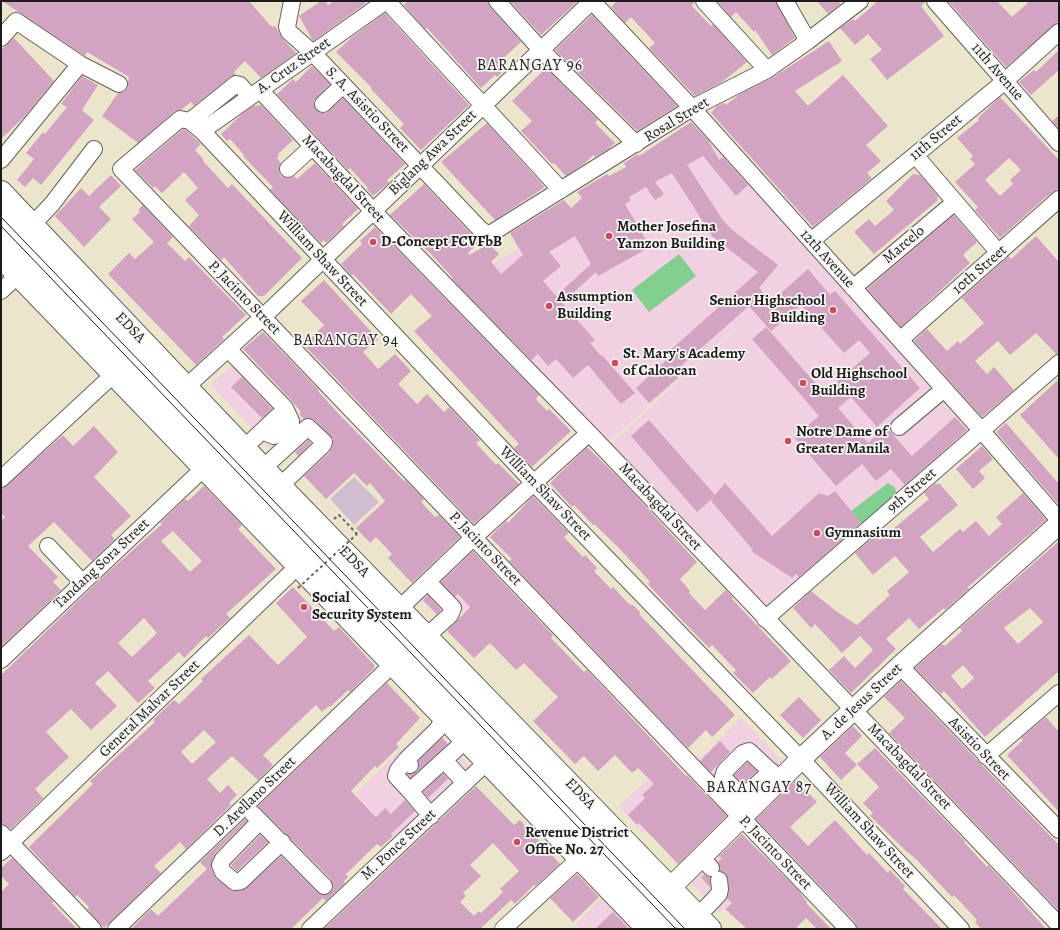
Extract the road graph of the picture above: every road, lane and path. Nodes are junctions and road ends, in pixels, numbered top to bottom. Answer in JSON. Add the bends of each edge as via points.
{"nodes":[{"id":1,"x":292,"y":1,"type":"edge"},
{"id":2,"x":386,"y":1,"type":"edge"},
{"id":3,"x":497,"y":1,"type":"edge"},
{"id":4,"x":592,"y":1,"type":"edge"},
{"id":5,"x":704,"y":1,"type":"edge"},
{"id":6,"x":785,"y":1,"type":"edge"},
{"id":7,"x":935,"y":1,"type":"edge"},
{"id":8,"x":855,"y":2,"type":"edge"},
{"id":9,"x":1059,"y":32,"type":"edge"},
{"id":10,"x":1,"y":38,"type":"edge"},
{"id":11,"x":808,"y":41,"type":"junction"},
{"id":12,"x":542,"y":50,"type":"junction"},
{"id":13,"x":313,"y":53,"type":"junction"},
{"id":14,"x":80,"y":64,"type":"junction"},
{"id":15,"x":766,"y":70,"type":"junction"},
{"id":16,"x":1005,"y":81,"type":"junction"},
{"id":17,"x":119,"y":84,"type":"dead end"},
{"id":18,"x":343,"y":85,"type":"junction"},
{"id":19,"x":255,"y":94,"type":"junction"},
{"id":20,"x":323,"y":104,"type":"dead end"},
{"id":21,"x":483,"y":106,"type":"junction"},
{"id":22,"x":692,"y":108,"type":"junction"},
{"id":23,"x":190,"y":121,"type":"junction"},
{"id":24,"x":202,"y":131,"type":"junction"},
{"id":25,"x":1059,"y":143,"type":"edge"},
{"id":26,"x":636,"y":144,"type":"junction"},
{"id":27,"x":312,"y":146,"type":"junction"},
{"id":28,"x":94,"y":150,"type":"dead end"},
{"id":29,"x":915,"y":155,"type":"junction"},
{"id":30,"x":1,"y":160,"type":"edge"},
{"id":31,"x":420,"y":166,"type":"junction"},
{"id":32,"x":288,"y":169,"type":"dead end"},
{"id":33,"x":561,"y":190,"type":"junction"},
{"id":34,"x":1,"y":192,"type":"edge"},
{"id":35,"x":1059,"y":199,"type":"edge"},
{"id":36,"x":955,"y":202,"type":"junction"},
{"id":37,"x":373,"y":211,"type":"junction"},
{"id":38,"x":1,"y":214,"type":"edge"},
{"id":39,"x":32,"y":225,"type":"junction"},
{"id":40,"x":490,"y":234,"type":"joint"},
{"id":41,"x":1,"y":235,"type":"edge"},
{"id":42,"x":811,"y":241,"type":"junction"},
{"id":43,"x":999,"y":253,"type":"junction"},
{"id":44,"x":1,"y":256,"type":"edge"},
{"id":45,"x":323,"y":260,"type":"junction"},
{"id":46,"x":18,"y":275,"type":"junction"},
{"id":47,"x":853,"y":288,"type":"junction"},
{"id":48,"x":1,"y":291,"type":"edge"},
{"id":49,"x":263,"y":317,"type":"junction"},
{"id":50,"x":900,"y":340,"type":"junction"},
{"id":51,"x":228,"y":349,"type":"junction"},
{"id":52,"x":1059,"y":363,"type":"edge"},
{"id":53,"x":114,"y":374,"type":"junction"},
{"id":54,"x":944,"y":389,"type":"junction"},
{"id":55,"x":176,"y":397,"type":"junction"},
{"id":56,"x":278,"y":416,"type":"dead end"},
{"id":57,"x":899,"y":428,"type":"dead end"},
{"id":58,"x":981,"y":430,"type":"junction"},
{"id":59,"x":262,"y":431,"type":"junction"},
{"id":60,"x":590,"y":433,"type":"junction"},
{"id":61,"x":244,"y":448,"type":"junction"},
{"id":62,"x":204,"y":468,"type":"junction"},
{"id":63,"x":263,"y":468,"type":"junction"},
{"id":64,"x":1,"y":479,"type":"edge"},
{"id":65,"x":534,"y":483,"type":"junction"},
{"id":66,"x":280,"y":486,"type":"junction"},
{"id":67,"x":339,"y":515,"type":"dead end"},
{"id":68,"x":1059,"y":520,"type":"edge"},
{"id":69,"x":1059,"y":524,"type":"edge"},
{"id":70,"x":474,"y":537,"type":"junction"},
{"id":71,"x":48,"y":546,"type":"dead end"},
{"id":72,"x":299,"y":565,"type":"junction"},
{"id":73,"x":82,"y":582,"type":"junction"},
{"id":74,"x":428,"y":582,"type":"junction"},
{"id":75,"x":298,"y":588,"type":"dead end"},
{"id":76,"x":400,"y":608,"type":"junction"},
{"id":77,"x":765,"y":619,"type":"junction"},
{"id":78,"x":427,"y":636,"type":"junction"},
{"id":79,"x":1,"y":660,"type":"edge"},
{"id":80,"x":393,"y":664,"type":"junction"},
{"id":81,"x":900,"y":666,"type":"junction"},
{"id":82,"x":1059,"y":693,"type":"edge"},
{"id":83,"x":854,"y":710,"type":"junction"},
{"id":84,"x":440,"y":724,"type":"junction"},
{"id":85,"x":455,"y":750,"type":"junction"},
{"id":86,"x":986,"y":756,"type":"junction"},
{"id":87,"x":801,"y":759,"type":"junction"},
{"id":88,"x":488,"y":761,"type":"junction"},
{"id":89,"x":415,"y":769,"type":"junction"},
{"id":90,"x":775,"y":776,"type":"junction"},
{"id":91,"x":465,"y":783,"type":"junction"},
{"id":92,"x":410,"y":791,"type":"junction"},
{"id":93,"x":245,"y":806,"type":"junction"},
{"id":94,"x":745,"y":808,"type":"junction"},
{"id":95,"x":431,"y":816,"type":"junction"},
{"id":96,"x":260,"y":821,"type":"junction"},
{"id":97,"x":1059,"y":830,"type":"edge"},
{"id":98,"x":282,"y":842,"type":"junction"},
{"id":99,"x":4,"y":843,"type":"edge"},
{"id":100,"x":580,"y":858,"type":"junction"},
{"id":101,"x":711,"y":869,"type":"junction"},
{"id":102,"x":324,"y":886,"type":"dead end"},
{"id":103,"x":671,"y":913,"type":"edge"},
{"id":104,"x":1059,"y":925,"type":"edge"},
{"id":105,"x":93,"y":929,"type":"edge"},
{"id":106,"x":116,"y":929,"type":"edge"},
{"id":107,"x":310,"y":929,"type":"edge"},
{"id":108,"x":504,"y":929,"type":"edge"},
{"id":109,"x":668,"y":929,"type":"edge"},
{"id":110,"x":848,"y":929,"type":"edge"},
{"id":111,"x":961,"y":929,"type":"edge"}],
"edges":[{"from":1,"to":13,"type":"street","name":"S. A. Asistio Street","via":[[287,27],[289,32]]},
{"from":2,"to":13,"type":"street","name":"A. Cruz Street"},
{"from":2,"to":21,"type":"street"},
{"from":3,"to":12,"type":"street"},
{"from":4,"to":12,"type":"street","name":"Biglang Awa Street"},
{"from":4,"to":22,"type":"street","name":"12th Avenue"},
{"from":5,"to":15,"type":"street"},
{"from":6,"to":11,"type":"street"},
{"from":7,"to":16,"type":"street","name":"11th Avenue"},
{"from":8,"to":11,"type":"street","name":"Rosal Street"},
{"from":9,"to":16,"type":"street","name":"11th Street"},
{"from":10,"to":14,"type":"street","via":[[16,21]]},
{"from":11,"to":15,"type":"street","name":"Rosal Street"},
{"from":12,"to":21,"type":"street","name":"Biglang Awa Street"},
{"from":12,"to":26,"type":"street"},
{"from":13,"to":18,"type":"street","name":"S. A. Asistio Street"},
{"from":13,"to":19,"type":"street","name":"A. Cruz Street"},
{"from":14,"to":17,"type":"street"},
{"from":14,"to":30,"type":"street"},
{"from":15,"to":22,"type":"street","name":"Rosal Street"},
{"from":16,"to":25,"type":"street","name":"11th Avenue"},
{"from":16,"to":29,"type":"street","name":"11th Street"},
{"from":18,"to":20,"type":"street"},
{"from":18,"to":31,"type":"street","name":"S. A. Asistio Street"},
{"from":19,"to":23,"type":"street","name":"Macabagdal Street","via":[[236,84]]},
{"from":19,"to":24,"type":"street","name":"A. Cruz Street"},
{"from":19,"to":27,"type":"street","name":"Macabagdal Street"},
{"from":21,"to":31,"type":"street","name":"Biglang Awa Street"},
{"from":21,"to":33,"type":"street"},
{"from":22,"to":26,"type":"street","name":"Rosal Street"},
{"from":22,"to":42,"type":"street","name":"12th Avenue"},
{"from":23,"to":24,"type":"street","name":"William Shaw Street"},
{"from":23,"to":49,"type":"street","name":"P. Jacinto Street","via":[[180,119],[121,169]]},
{"from":24,"to":45,"type":"street","name":"William Shaw Street"},
{"from":26,"to":33,"type":"street","name":"Rosal Street"},
{"from":27,"to":32,"type":"street"},
{"from":27,"to":37,"type":"street","name":"Macabagdal Street"},
{"from":28,"to":39,"type":"street","via":[[52,204]]},
{"from":29,"to":36,"type":"street"},
{"from":29,"to":42,"type":"street","name":"11th Street"},
{"from":31,"to":37,"type":"street","name":"Biglang Awa Street"},
{"from":31,"to":40,"type":"street","name":"S. A. Asistio Street","via":[[479,228]]},
{"from":33,"to":40,"type":"street","name":"Rosal Street"},
{"from":34,"to":39,"type":"highway","name":"EDSA"},
{"from":35,"to":43,"type":"street","name":"10th Street"},
{"from":36,"to":43,"type":"street"},
{"from":36,"to":47,"type":"street","name":"Marcelo"},
{"from":37,"to":45,"type":"street","name":"Biglang Awa Street"},
{"from":37,"to":60,"type":"street","name":"Macabagdal Street"},
{"from":38,"to":55,"type":"street"},
{"from":39,"to":55,"type":"highway","name":"EDSA"},
{"from":41,"to":55,"type":"street"},
{"from":42,"to":47,"type":"street","name":"12th Avenue"},
{"from":43,"to":50,"type":"street","name":"10th Street"},
{"from":44,"to":46,"type":"highway"},
{"from":45,"to":49,"type":"street","name":"Biglang Awa Street"},
{"from":45,"to":65,"type":"street","name":"William Shaw Street"},
{"from":46,"to":48,"type":"street"},
{"from":46,"to":53,"type":"highway"},
{"from":47,"to":50,"type":"street","name":"12th Avenue"},
{"from":49,"to":51,"type":"street","name":"Biglang Awa Street"},
{"from":49,"to":70,"type":"street","name":"P. Jacinto Street"},
{"from":50,"to":54,"type":"street","name":"12th Avenue"},
{"from":51,"to":55,"type":"street","name":"Biglang Awa Street"},
{"from":51,"to":59,"type":"street","via":[[285,408],[291,420],[291,423],[277,435]]},
{"from":52,"to":58,"type":"street","name":"9th Street"},
{"from":53,"to":62,"type":"highway"},
{"from":53,"to":64,"type":"street"},
{"from":54,"to":57,"type":"street"},
{"from":54,"to":58,"type":"street","name":"12th Avenue"},
{"from":55,"to":61,"type":"highway","name":"EDSA"},
{"from":55,"to":103,"type":"street","via":[[334,570]]},
{"from":56,"to":59,"type":"street"},
{"from":58,"to":68,"type":"street","name":"12th Avenue"},
{"from":58,"to":77,"type":"street","name":"9th Street"},
{"from":59,"to":61,"type":"street"},
{"from":60,"to":65,"type":"street"},
{"from":60,"to":77,"type":"street","name":"Macabagdal Street"},
{"from":61,"to":63,"type":"highway","name":"EDSA"},
{"from":62,"to":72,"type":"highway"},
{"from":62,"to":73,"type":"street","name":"Tandang Sora Street"},
{"from":63,"to":66,"type":"highway","name":"EDSA"},
{"from":63,"to":66,"type":"street","via":[[308,427],[324,442]]},
{"from":65,"to":70,"type":"street"},
{"from":65,"to":87,"type":"street","name":"William Shaw Street"},
{"from":66,"to":76,"type":"highway","name":"EDSA"},
{"from":67,"to":75,"type":"path","bridge":true,"via":[[357,534]]},
{"from":69,"to":81,"type":"main road","name":"A. de Jesus Street"},
{"from":70,"to":74,"type":"street"},
{"from":70,"to":94,"type":"street","name":"P. Jacinto Street"},
{"from":71,"to":73,"type":"street"},
{"from":72,"to":80,"type":"highway"},
{"from":72,"to":99,"type":"street","name":"General Malvar Street"},
{"from":73,"to":79,"type":"street","name":"Tandang Sora Street"},
{"from":74,"to":76,"type":"street"},
{"from":74,"to":78,"type":"street","via":[[453,608],[450,615]]},
{"from":76,"to":78,"type":"highway","name":"EDSA"},
{"from":77,"to":83,"type":"street","name":"Macabagdal Street"},
{"from":78,"to":103,"type":"highway","name":"EDSA"},
{"from":80,"to":84,"type":"highway"},
{"from":80,"to":93,"type":"street","name":"D. Arellano Street"},
{"from":81,"to":83,"type":"main road","name":"A. de Jesus Street"},
{"from":81,"to":86,"type":"street","name":"Asistio Street"},
{"from":82,"to":86,"type":"street"},
{"from":83,"to":87,"type":"main road","name":"A. de Jesus Street"},
{"from":83,"to":104,"type":"street","name":"Macabagdal Street"},
{"from":84,"to":85,"type":"highway"},
{"from":84,"to":89,"type":"street"},
{"from":84,"to":103,"type":"highway","via":[[471,736],[631,898]]},
{"from":85,"to":88,"type":"highway"},
{"from":85,"to":89,"type":"street"},
{"from":85,"to":91,"type":"street"},
{"from":86,"to":97,"type":"street","name":"Asistio Street"},
{"from":87,"to":90,"type":"main road","name":"A. de Jesus Street"},
{"from":87,"to":111,"type":"street","name":"William Shaw Street"},
{"from":88,"to":91,"type":"street","name":"M. Ponce Street"},
{"from":88,"to":100,"type":"highway"},
{"from":89,"to":92,"type":"street"},
{"from":89,"to":92,"type":"street","via":[[398,770],[396,776]]},
{"from":90,"to":94,"type":"main road","name":"A. de Jesus Street"},
{"from":90,"to":94,"type":"street","via":[[749,751],[743,753],[725,771],[723,777]]},
{"from":91,"to":95,"type":"street","name":"M. Ponce Street"},
{"from":92,"to":95,"type":"street"},
{"from":93,"to":96,"type":"street"},
{"from":93,"to":106,"type":"street","name":"D. Arellano Street"},
{"from":94,"to":101,"type":"main road","name":"A. de Jesus Street"},
{"from":94,"to":110,"type":"street","name":"P. Jacinto Street"},
{"from":95,"to":107,"type":"street","name":"M. Ponce Street"},
{"from":96,"to":98,"type":"street"},
{"from":96,"to":98,"type":"street","via":[[223,859],[220,864],[224,872],[235,882],[241,881]]},
{"from":98,"to":102,"type":"street"},
{"from":99,"to":105,"type":"street"},
{"from":100,"to":103,"type":"highway"},
{"from":100,"to":108,"type":"street"},
{"from":101,"to":103,"type":"main road","name":"A. de Jesus Street"},
{"from":101,"to":103,"type":"street","via":[[720,888],[719,894]]},
{"from":103,"to":109,"type":"street"}]}
